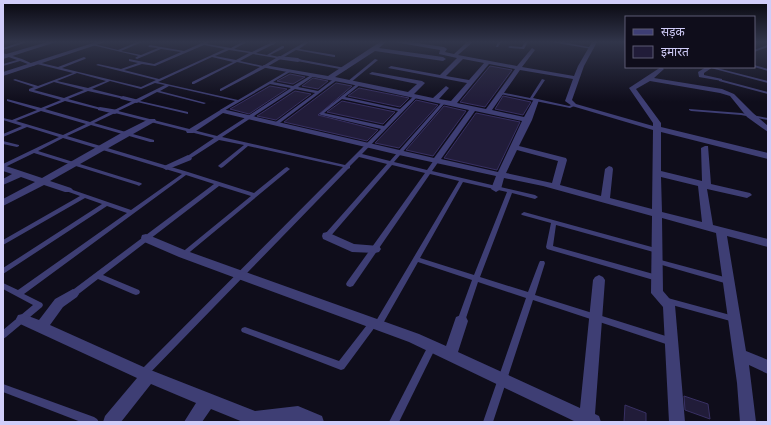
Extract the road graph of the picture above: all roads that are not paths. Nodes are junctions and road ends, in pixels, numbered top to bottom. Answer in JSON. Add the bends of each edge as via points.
{"nodes":[{"id":1,"x":14,"y":62,"type":"edge"},
{"id":2,"x":27,"y":62,"type":"edge"},
{"id":3,"x":42,"y":62,"type":"edge"},
{"id":4,"x":74,"y":62,"type":"edge"},
{"id":5,"x":137,"y":62,"type":"edge"},
{"id":6,"x":161,"y":62,"type":"edge"},
{"id":7,"x":199,"y":62,"type":"edge"},
{"id":8,"x":234,"y":62,"type":"edge"},
{"id":9,"x":241,"y":62,"type":"edge"},
{"id":10,"x":272,"y":62,"type":"edge"},
{"id":11,"x":308,"y":62,"type":"edge"},
{"id":12,"x":356,"y":62,"type":"edge"},
{"id":13,"x":374,"y":62,"type":"edge"},
{"id":14,"x":457,"y":62,"type":"edge"},
{"id":15,"x":488,"y":62,"type":"joint"},
{"id":16,"x":523,"y":62,"type":"edge"},
{"id":17,"x":584,"y":62,"type":"edge"},
{"id":18,"x":141,"y":63,"type":"junction"},
{"id":19,"x":35,"y":64,"type":"junction"},
{"id":20,"x":3,"y":65,"type":"edge"},
{"id":21,"x":98,"y":65,"type":"dead end"},
{"id":22,"x":264,"y":66,"type":"junction"},
{"id":23,"x":755,"y":66,"type":"edge"},
{"id":24,"x":519,"y":67,"type":"junction"},
{"id":25,"x":58,"y":68,"type":"junction"},
{"id":26,"x":391,"y":68,"type":"dead end"},
{"id":27,"x":707,"y":68,"type":"edge"},
{"id":28,"x":713,"y":68,"type":"edge"},
{"id":29,"x":345,"y":69,"type":"junction"},
{"id":30,"x":661,"y":69,"type":"dead end"},
{"id":31,"x":768,"y":70,"type":"edge"},
{"id":32,"x":122,"y":71,"type":"junction"},
{"id":33,"x":289,"y":71,"type":"junction"},
{"id":34,"x":76,"y":73,"type":"junction"},
{"id":35,"x":549,"y":73,"type":"junction"},
{"id":36,"x":3,"y":74,"type":"edge"},
{"id":37,"x":372,"y":74,"type":"dead end"},
{"id":38,"x":313,"y":75,"type":"junction"},
{"id":39,"x":441,"y":77,"type":"junction"},
{"id":40,"x":576,"y":78,"type":"junction"},
{"id":41,"x":333,"y":79,"type":"junction"},
{"id":42,"x":15,"y":80,"type":"dead end"},
{"id":43,"x":108,"y":80,"type":"junction"},
{"id":44,"x":160,"y":80,"type":"junction"},
{"id":45,"x":543,"y":80,"type":"joint"},
{"id":46,"x":648,"y":80,"type":"junction"},
{"id":47,"x":720,"y":80,"type":"joint"},
{"id":48,"x":53,"y":81,"type":"junction"},
{"id":49,"x":155,"y":82,"type":"junction"},
{"id":50,"x":349,"y":82,"type":"junction"},
{"id":51,"x":471,"y":82,"type":"junction"},
{"id":52,"x":768,"y":82,"type":"edge"},
{"id":53,"x":193,"y":83,"type":"dead end"},
{"id":54,"x":270,"y":83,"type":"junction"},
{"id":55,"x":359,"y":84,"type":"junction"},
{"id":56,"x":169,"y":85,"type":"junction"},
{"id":57,"x":38,"y":87,"type":"junction"},
{"id":58,"x":294,"y":87,"type":"junction"},
{"id":59,"x":446,"y":88,"type":"dead end"},
{"id":60,"x":87,"y":90,"type":"junction"},
{"id":61,"x":221,"y":90,"type":"dead end"},
{"id":62,"x":157,"y":91,"type":"junction"},
{"id":63,"x":318,"y":92,"type":"junction"},
{"id":64,"x":500,"y":93,"type":"junction"},
{"id":65,"x":768,"y":94,"type":"edge"},
{"id":66,"x":409,"y":95,"type":"junction"},
{"id":67,"x":416,"y":96,"type":"junction"},
{"id":68,"x":123,"y":98,"type":"joint"},
{"id":69,"x":342,"y":98,"type":"junction"},
{"id":70,"x":64,"y":99,"type":"junction"},
{"id":71,"x":8,"y":100,"type":"dead end"},
{"id":72,"x":434,"y":100,"type":"junction"},
{"id":73,"x":534,"y":100,"type":"junction"},
{"id":74,"x":137,"y":101,"type":"junction"},
{"id":75,"x":238,"y":101,"type":"junction"},
{"id":76,"x":444,"y":102,"type":"junction"},
{"id":77,"x":204,"y":103,"type":"dead end"},
{"id":78,"x":452,"y":104,"type":"junction"},
{"id":79,"x":574,"y":105,"type":"junction"},
{"id":80,"x":474,"y":108,"type":"junction"},
{"id":81,"x":100,"y":109,"type":"joint"},
{"id":82,"x":40,"y":110,"type":"junction"},
{"id":83,"x":691,"y":110,"type":"dead end"},
{"id":84,"x":222,"y":111,"type":"junction"},
{"id":85,"x":402,"y":111,"type":"junction"},
{"id":86,"x":488,"y":111,"type":"junction"},
{"id":87,"x":115,"y":112,"type":"junction"},
{"id":88,"x":186,"y":113,"type":"dead end"},
{"id":89,"x":750,"y":115,"type":"junction"},
{"id":90,"x":247,"y":117,"type":"junction"},
{"id":91,"x":3,"y":119,"type":"edge"},
{"id":92,"x":768,"y":119,"type":"edge"},
{"id":93,"x":528,"y":120,"type":"junction"},
{"id":94,"x":152,"y":121,"type":"junction"},
{"id":95,"x":11,"y":122,"type":"junction"},
{"id":96,"x":90,"y":124,"type":"junction"},
{"id":97,"x":275,"y":124,"type":"junction"},
{"id":98,"x":26,"y":126,"type":"junction"},
{"id":99,"x":385,"y":128,"type":"junction"},
{"id":100,"x":656,"y":128,"type":"junction"},
{"id":101,"x":190,"y":130,"type":"junction"},
{"id":102,"x":768,"y":130,"type":"edge"},
{"id":103,"x":126,"y":134,"type":"junction"},
{"id":104,"x":3,"y":136,"type":"edge"},
{"id":105,"x":63,"y":137,"type":"junction"},
{"id":106,"x":218,"y":138,"type":"junction"},
{"id":107,"x":152,"y":141,"type":"dead end"},
{"id":108,"x":3,"y":142,"type":"edge"},
{"id":109,"x":248,"y":144,"type":"junction"},
{"id":110,"x":367,"y":145,"type":"junction"},
{"id":111,"x":17,"y":146,"type":"dead end"},
{"id":112,"x":514,"y":147,"type":"junction"},
{"id":113,"x":102,"y":148,"type":"junction"},
{"id":114,"x":705,"y":148,"type":"dead end"},
{"id":115,"x":34,"y":151,"type":"junction"},
{"id":116,"x":399,"y":152,"type":"junction"},
{"id":117,"x":358,"y":155,"type":"junction"},
{"id":118,"x":768,"y":156,"type":"edge"},
{"id":119,"x":188,"y":158,"type":"joint"},
{"id":120,"x":436,"y":161,"type":"junction"},
{"id":121,"x":390,"y":163,"type":"junction"},
{"id":122,"x":75,"y":164,"type":"junction"},
{"id":123,"x":166,"y":166,"type":"junction"},
{"id":124,"x":221,"y":166,"type":"dead end"},
{"id":125,"x":3,"y":167,"type":"edge"},
{"id":126,"x":348,"y":167,"type":"junction"},
{"id":127,"x":287,"y":169,"type":"dead end"},
{"id":128,"x":609,"y":169,"type":"dead end"},
{"id":129,"x":186,"y":173,"type":"junction"},
{"id":130,"x":428,"y":173,"type":"junction"},
{"id":131,"x":20,"y":174,"type":"junction"},
{"id":132,"x":657,"y":174,"type":"junction"},
{"id":133,"x":501,"y":175,"type":"junction"},
{"id":134,"x":461,"y":181,"type":"junction"},
{"id":135,"x":3,"y":182,"type":"edge"},
{"id":136,"x":41,"y":182,"type":"junction"},
{"id":137,"x":139,"y":184,"type":"dead end"},
{"id":138,"x":218,"y":184,"type":"junction"},
{"id":139,"x":705,"y":185,"type":"junction"},
{"id":140,"x":555,"y":187,"type":"junction"},
{"id":141,"x":496,"y":189,"type":"junction"},
{"id":142,"x":68,"y":190,"type":"joint"},
{"id":143,"x":510,"y":192,"type":"junction"},
{"id":144,"x":254,"y":195,"type":"junction"},
{"id":145,"x":747,"y":195,"type":"dead end"},
{"id":146,"x":84,"y":196,"type":"junction"},
{"id":147,"x":535,"y":197,"type":"dead end"},
{"id":148,"x":605,"y":200,"type":"junction"},
{"id":149,"x":3,"y":203,"type":"edge"},
{"id":150,"x":106,"y":204,"type":"junction"},
{"id":151,"x":131,"y":212,"type":"junction"},
{"id":152,"x":657,"y":213,"type":"junction"},
{"id":153,"x":524,"y":214,"type":"dead end"},
{"id":154,"x":554,"y":222,"type":"junction"},
{"id":155,"x":708,"y":227,"type":"junction"},
{"id":156,"x":721,"y":230,"type":"junction"},
{"id":157,"x":327,"y":236,"type":"joint"},
{"id":158,"x":146,"y":238,"type":"junction"},
{"id":159,"x":3,"y":243,"type":"edge"},
{"id":160,"x":768,"y":243,"type":"edge"},
{"id":161,"x":375,"y":249,"type":"junction"},
{"id":162,"x":183,"y":254,"type":"junction"},
{"id":163,"x":657,"y":256,"type":"junction"},
{"id":164,"x":416,"y":259,"type":"junction"},
{"id":165,"x":542,"y":263,"type":"dead end"},
{"id":166,"x":3,"y":271,"type":"edge"},
{"id":167,"x":241,"y":275,"type":"junction"},
{"id":168,"x":97,"y":276,"type":"junction"},
{"id":169,"x":476,"y":278,"type":"junction"},
{"id":170,"x":657,"y":278,"type":"junction"},
{"id":171,"x":598,"y":280,"type":"dead end"},
{"id":172,"x":728,"y":281,"type":"junction"},
{"id":173,"x":350,"y":284,"type":"dead end"},
{"id":174,"x":3,"y":286,"type":"edge"},
{"id":175,"x":136,"y":292,"type":"dead end"},
{"id":176,"x":18,"y":294,"type":"junction"},
{"id":177,"x":73,"y":294,"type":"joint"},
{"id":178,"x":531,"y":296,"type":"junction"},
{"id":179,"x":663,"y":299,"type":"junction"},
{"id":180,"x":595,"y":317,"type":"junction"},
{"id":181,"x":23,"y":319,"type":"junction"},
{"id":182,"x":734,"y":319,"type":"junction"},
{"id":183,"x":461,"y":321,"type":"joint"},
{"id":184,"x":376,"y":324,"type":"junction"},
{"id":185,"x":41,"y":327,"type":"junction"},
{"id":186,"x":245,"y":330,"type":"dead end"},
{"id":187,"x":3,"y":335,"type":"edge"},
{"id":188,"x":672,"y":342,"type":"junction"},
{"id":189,"x":432,"y":347,"type":"junction"},
{"id":190,"x":450,"y":355,"type":"junction"},
{"id":191,"x":740,"y":355,"type":"junction"},
{"id":192,"x":768,"y":367,"type":"edge"},
{"id":193,"x":146,"y":375,"type":"junction"},
{"id":194,"x":503,"y":380,"type":"junction"},
{"id":195,"x":3,"y":388,"type":"edge"},
{"id":196,"x":208,"y":400,"type":"junction"},
{"id":197,"x":263,"y":420,"type":"edge"},
{"id":198,"x":589,"y":421,"type":"edge"},
{"id":199,"x":94,"y":422,"type":"edge"},
{"id":200,"x":111,"y":422,"type":"edge"},
{"id":201,"x":192,"y":422,"type":"edge"},
{"id":202,"x":316,"y":422,"type":"edge"},
{"id":203,"x":394,"y":422,"type":"edge"},
{"id":204,"x":488,"y":422,"type":"edge"},
{"id":205,"x":677,"y":422,"type":"edge"},
{"id":206,"x":748,"y":422,"type":"edge"}],
"edges":[{"from":1,"to":20,"type":"lane"},
{"from":2,"to":19,"type":"lane"},
{"from":3,"to":19,"type":"street"},
{"from":4,"to":25,"type":"lane"},
{"from":5,"to":18,"type":"lane"},
{"from":6,"to":18,"type":"lane","via":[[154,65]]},
{"from":7,"to":44,"type":"lane"},
{"from":8,"to":53,"type":"lane"},
{"from":9,"to":22,"type":"lane"},
{"from":10,"to":22,"type":"lane"},
{"from":11,"to":29,"type":"lane"},
{"from":12,"to":29,"type":"street"},
{"from":13,"to":50,"type":"lane"},
{"from":14,"to":39,"type":"street"},
{"from":15,"to":24,"type":"street"},
{"from":15,"to":51,"type":"street"},
{"from":16,"to":24,"type":"street"},
{"from":17,"to":40,"type":"street"},
{"from":18,"to":32,"type":"lane"},
{"from":19,"to":25,"type":"lane"},
{"from":19,"to":36,"type":"street"},
{"from":21,"to":32,"type":"lane"},
{"from":22,"to":33,"type":"street"},
{"from":22,"to":61,"type":"lane"},
{"from":23,"to":31,"type":"lane"},
{"from":24,"to":35,"type":"street"},
{"from":24,"to":64,"type":"street"},
{"from":25,"to":34,"type":"lane"},
{"from":26,"to":39,"type":"street"},
{"from":27,"to":47,"type":"street","via":[[701,72],[701,76]]},
{"from":28,"to":52,"type":"lane"},
{"from":29,"to":41,"type":"street"},
{"from":30,"to":46,"type":"street"},
{"from":32,"to":44,"type":"lane"},
{"from":33,"to":38,"type":"street"},
{"from":33,"to":54,"type":"lane"},
{"from":34,"to":43,"type":"lane"},
{"from":34,"to":48,"type":"lane"},
{"from":35,"to":40,"type":"street"},
{"from":35,"to":45,"type":"street"},
{"from":37,"to":66,"type":"street","via":[[422,83]]},
{"from":38,"to":41,"type":"street"},
{"from":38,"to":58,"type":"lane"},
{"from":39,"to":51,"type":"street"},
{"from":40,"to":79,"type":"street","via":[[568,101]]},
{"from":41,"to":50,"type":"street"},
{"from":41,"to":63,"type":"lane"},
{"from":42,"to":57,"type":"lane"},
{"from":43,"to":49,"type":"lane","via":[[141,88]]},
{"from":43,"to":60,"type":"lane"},
{"from":44,"to":49,"type":"lane"},
{"from":45,"to":73,"type":"lane"},
{"from":46,"to":89,"type":"street","via":[[722,91],[732,95]]},
{"from":46,"to":100,"type":"street","via":[[632,88],[657,123]]},
{"from":47,"to":65,"type":"lane"},
{"from":48,"to":57,"type":"lane"},
{"from":48,"to":60,"type":"lane"},
{"from":49,"to":56,"type":"lane"},
{"from":50,"to":55,"type":"street"},
{"from":51,"to":78,"type":"street"},
{"from":54,"to":58,"type":"lane"},
{"from":54,"to":75,"type":"lane"},
{"from":55,"to":66,"type":"street"},
{"from":55,"to":69,"type":"lane"},
{"from":56,"to":62,"type":"lane"},
{"from":56,"to":75,"type":"lane"},
{"from":57,"to":70,"type":"lane","via":[[30,90]]},
{"from":58,"to":63,"type":"lane"},
{"from":58,"to":90,"type":"lane"},
{"from":59,"to":72,"type":"street"},
{"from":60,"to":68,"type":"lane"},
{"from":60,"to":70,"type":"lane"},
{"from":62,"to":74,"type":"lane"},
{"from":62,"to":77,"type":"lane"},
{"from":63,"to":97,"type":"lane"},
{"from":64,"to":73,"type":"lane"},
{"from":64,"to":86,"type":"street"},
{"from":66,"to":67,"type":"street"},
{"from":67,"to":72,"type":"street"},
{"from":67,"to":85,"type":"lane"},
{"from":68,"to":74,"type":"street"},
{"from":69,"to":85,"type":"lane"},
{"from":69,"to":99,"type":"lane","via":[[321,114]]},
{"from":70,"to":81,"type":"lane"},
{"from":70,"to":82,"type":"lane"},
{"from":71,"to":82,"type":"lane"},
{"from":72,"to":76,"type":"street"},
{"from":73,"to":79,"type":"lane","via":[[570,107]]},
{"from":73,"to":93,"type":"street"},
{"from":74,"to":87,"type":"lane"},
{"from":74,"to":88,"type":"lane"},
{"from":75,"to":84,"type":"lane"},
{"from":76,"to":78,"type":"street"},
{"from":76,"to":116,"type":"lane"},
{"from":78,"to":80,"type":"street"},
{"from":79,"to":100,"type":"street"},
{"from":80,"to":86,"type":"street"},
{"from":80,"to":120,"type":"street"},
{"from":81,"to":87,"type":"street"},
{"from":82,"to":95,"type":"lane"},
{"from":82,"to":96,"type":"lane"},
{"from":83,"to":89,"type":"lane"},
{"from":84,"to":90,"type":"street"},
{"from":84,"to":101,"type":"street"},
{"from":85,"to":99,"type":"lane"},
{"from":86,"to":93,"type":"street"},
{"from":87,"to":94,"type":"lane"},
{"from":87,"to":96,"type":"lane"},
{"from":89,"to":92,"type":"lane"},
{"from":89,"to":102,"type":"street"},
{"from":90,"to":97,"type":"street"},
{"from":90,"to":106,"type":"lane"},
{"from":91,"to":95,"type":"lane"},
{"from":93,"to":112,"type":"street"},
{"from":94,"to":101,"type":"lane"},
{"from":94,"to":103,"type":"street"},
{"from":95,"to":98,"type":"lane"},
{"from":96,"to":103,"type":"lane"},
{"from":96,"to":105,"type":"lane"},
{"from":97,"to":110,"type":"street"},
{"from":98,"to":104,"type":"lane"},
{"from":98,"to":105,"type":"lane"},
{"from":99,"to":110,"type":"lane"},
{"from":100,"to":118,"type":"street"},
{"from":100,"to":132,"type":"street"},
{"from":101,"to":106,"type":"lane"},
{"from":103,"to":107,"type":"lane"},
{"from":103,"to":113,"type":"street"},
{"from":105,"to":113,"type":"lane"},
{"from":105,"to":115,"type":"lane"},
{"from":106,"to":109,"type":"lane"},
{"from":106,"to":119,"type":"lane"},
{"from":108,"to":111,"type":"lane"},
{"from":109,"to":124,"type":"lane"},
{"from":109,"to":126,"type":"lane"},
{"from":110,"to":116,"type":"street"},
{"from":110,"to":117,"type":"lane"},
{"from":112,"to":133,"type":"street"},
{"from":112,"to":140,"type":"street","via":[[563,160]]},
{"from":113,"to":122,"type":"street"},
{"from":113,"to":123,"type":"lane"},
{"from":114,"to":139,"type":"street"},
{"from":115,"to":122,"type":"lane"},
{"from":115,"to":125,"type":"lane"},
{"from":116,"to":120,"type":"street"},
{"from":116,"to":121,"type":"lane"},
{"from":117,"to":121,"type":"lane"},
{"from":117,"to":126,"type":"lane"},
{"from":119,"to":123,"type":"street"},
{"from":120,"to":130,"type":"lane"},
{"from":120,"to":133,"type":"street"},
{"from":121,"to":130,"type":"lane"},
{"from":121,"to":157,"type":"lane"},
{"from":122,"to":136,"type":"street"},
{"from":122,"to":137,"type":"lane"},
{"from":123,"to":129,"type":"lane"},
{"from":125,"to":131,"type":"street"},
{"from":126,"to":167,"type":"lane"},
{"from":127,"to":144,"type":"lane"},
{"from":128,"to":148,"type":"street"},
{"from":129,"to":138,"type":"lane"},
{"from":129,"to":151,"type":"lane"},
{"from":130,"to":134,"type":"lane"},
{"from":130,"to":161,"type":"lane"},
{"from":131,"to":135,"type":"street"},
{"from":131,"to":136,"type":"street"},
{"from":132,"to":139,"type":"street"},
{"from":132,"to":152,"type":"street"},
{"from":133,"to":140,"type":"street"},
{"from":133,"to":141,"type":"street"},
{"from":134,"to":141,"type":"lane"},
{"from":134,"to":164,"type":"lane"},
{"from":136,"to":142,"type":"street"},
{"from":136,"to":149,"type":"street"},
{"from":138,"to":144,"type":"lane"},
{"from":138,"to":158,"type":"lane"},
{"from":139,"to":145,"type":"street"},
{"from":139,"to":155,"type":"street"},
{"from":140,"to":148,"type":"street"},
{"from":141,"to":143,"type":"lane"},
{"from":142,"to":146,"type":"lane"},
{"from":143,"to":147,"type":"lane"},
{"from":143,"to":169,"type":"lane"},
{"from":144,"to":162,"type":"lane"},
{"from":146,"to":150,"type":"lane"},
{"from":146,"to":159,"type":"lane"},
{"from":148,"to":152,"type":"street"},
{"from":150,"to":151,"type":"lane"},
{"from":150,"to":166,"type":"lane"},
{"from":151,"to":176,"type":"lane"},
{"from":152,"to":155,"type":"street"},
{"from":152,"to":163,"type":"street"},
{"from":153,"to":154,"type":"lane"},
{"from":154,"to":163,"type":"lane"},
{"from":154,"to":170,"type":"lane","via":[[549,247]]},
{"from":155,"to":156,"type":"street"},
{"from":156,"to":160,"type":"street"},
{"from":156,"to":172,"type":"street"},
{"from":157,"to":161,"type":"street","via":[[352,248]]},
{"from":158,"to":162,"type":"street"},
{"from":158,"to":168,"type":"lane"},
{"from":161,"to":173,"type":"lane"},
{"from":162,"to":167,"type":"street"},
{"from":163,"to":170,"type":"street"},
{"from":163,"to":172,"type":"lane"},
{"from":164,"to":169,"type":"lane"},
{"from":164,"to":184,"type":"lane"},
{"from":165,"to":178,"type":"lane"},
{"from":167,"to":184,"type":"street"},
{"from":167,"to":193,"type":"lane"},
{"from":168,"to":175,"type":"lane"},
{"from":168,"to":177,"type":"lane"},
{"from":169,"to":178,"type":"lane"},
{"from":169,"to":183,"type":"lane"},
{"from":170,"to":179,"type":"street","via":[[657,293]]},
{"from":171,"to":180,"type":"street"},
{"from":172,"to":182,"type":"street"},
{"from":174,"to":176,"type":"lane"},
{"from":176,"to":181,"type":"lane","via":[[39,305]]},
{"from":177,"to":185,"type":"street","via":[[59,303]]},
{"from":178,"to":180,"type":"lane"},
{"from":178,"to":194,"type":"lane"},
{"from":179,"to":182,"type":"lane"},
{"from":179,"to":188,"type":"street","via":[[669,305]]},
{"from":180,"to":188,"type":"lane"},
{"from":180,"to":198,"type":"street"},
{"from":181,"to":185,"type":"street"},
{"from":181,"to":187,"type":"lane"},
{"from":182,"to":191,"type":"street"},
{"from":183,"to":190,"type":"street"},
{"from":184,"to":186,"type":"lane","via":[[341,366]]},
{"from":184,"to":189,"type":"street"},
{"from":185,"to":193,"type":"street"},
{"from":188,"to":205,"type":"street"},
{"from":189,"to":190,"type":"street"},
{"from":189,"to":203,"type":"lane"},
{"from":190,"to":194,"type":"street"},
{"from":191,"to":192,"type":"street"},
{"from":191,"to":206,"type":"street"},
{"from":193,"to":196,"type":"street"},
{"from":193,"to":200,"type":"street"},
{"from":194,"to":198,"type":"street"},
{"from":194,"to":204,"type":"lane"},
{"from":195,"to":199,"type":"lane"},
{"from":196,"to":197,"type":"street"},
{"from":196,"to":201,"type":"street"},
{"from":197,"to":202,"type":"street","via":[[298,414]]}]}
